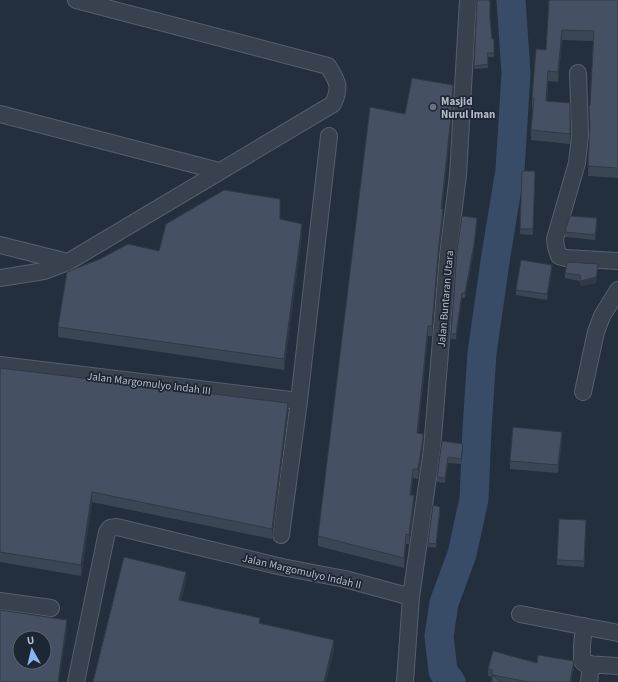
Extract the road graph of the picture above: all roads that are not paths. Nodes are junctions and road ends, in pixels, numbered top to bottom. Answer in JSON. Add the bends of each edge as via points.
{"nodes":[{"id":1,"x":76,"y":0,"type":"edge"},
{"id":2,"x":468,"y":0,"type":"edge"},
{"id":3,"x":578,"y":73,"type":"dead end"},
{"id":4,"x":0,"y":114,"type":"edge"},
{"id":5,"x":329,"y":136,"type":"dead end"},
{"id":6,"x":219,"y":171,"type":"junction"},
{"id":7,"x":0,"y":245,"type":"edge"},
{"id":8,"x":618,"y":261,"type":"edge"},
{"id":9,"x":68,"y":262,"type":"junction"},
{"id":10,"x":0,"y":278,"type":"edge"},
{"id":11,"x":618,"y":290,"type":"edge"},
{"id":12,"x":0,"y":365,"type":"edge"},
{"id":13,"x":583,"y":392,"type":"dead end"},
{"id":14,"x":299,"y":401,"type":"junction"},
{"id":15,"x":281,"y":535,"type":"dead end"},
{"id":16,"x":411,"y":597,"type":"junction"},
{"id":17,"x":0,"y":601,"type":"edge"},
{"id":18,"x":51,"y":608,"type":"dead end"},
{"id":19,"x":520,"y":614,"type":"dead end"},
{"id":20,"x":584,"y":626,"type":"junction"},
{"id":21,"x":618,"y":633,"type":"edge"},
{"id":22,"x":591,"y":664,"type":"junction"},
{"id":23,"x":618,"y":666,"type":"edge"},
{"id":24,"x":76,"y":682,"type":"edge"},
{"id":25,"x":405,"y":682,"type":"edge"},
{"id":26,"x":589,"y":682,"type":"edge"}],
"edges":[{"from":1,"to":6,"type":"street","via":[[328,66],[336,79],[339,92],[333,104]]},
{"from":2,"to":16,"type":"street","name":"Jalan Buntaran Utara","via":[[458,174],[448,255],[432,449]]},
{"from":3,"to":8,"type":"street","via":[[580,136],[577,163],[555,239],[556,247],[559,256],[566,258]]},
{"from":4,"to":6,"type":"street"},
{"from":5,"to":14,"type":"street"},
{"from":6,"to":9,"type":"street"},
{"from":7,"to":9,"type":"street"},
{"from":9,"to":10,"type":"street","via":[[44,271]]},
{"from":11,"to":13,"type":"street","via":[[602,316],[596,332]]},
{"from":12,"to":14,"type":"street","name":"Jalan Margomulyo Indah III"},
{"from":14,"to":15,"type":"street"},
{"from":16,"to":24,"type":"street","name":"Jalan Margomulyo Indah II","via":[[117,527],[110,528],[107,532]]},
{"from":16,"to":25,"type":"street"},
{"from":17,"to":18,"type":"street"},
{"from":19,"to":20,"type":"street"},
{"from":20,"to":21,"type":"street"},
{"from":20,"to":22,"type":"street","via":[[582,661]]},
{"from":22,"to":23,"type":"street"},
{"from":22,"to":26,"type":"street"}]}
